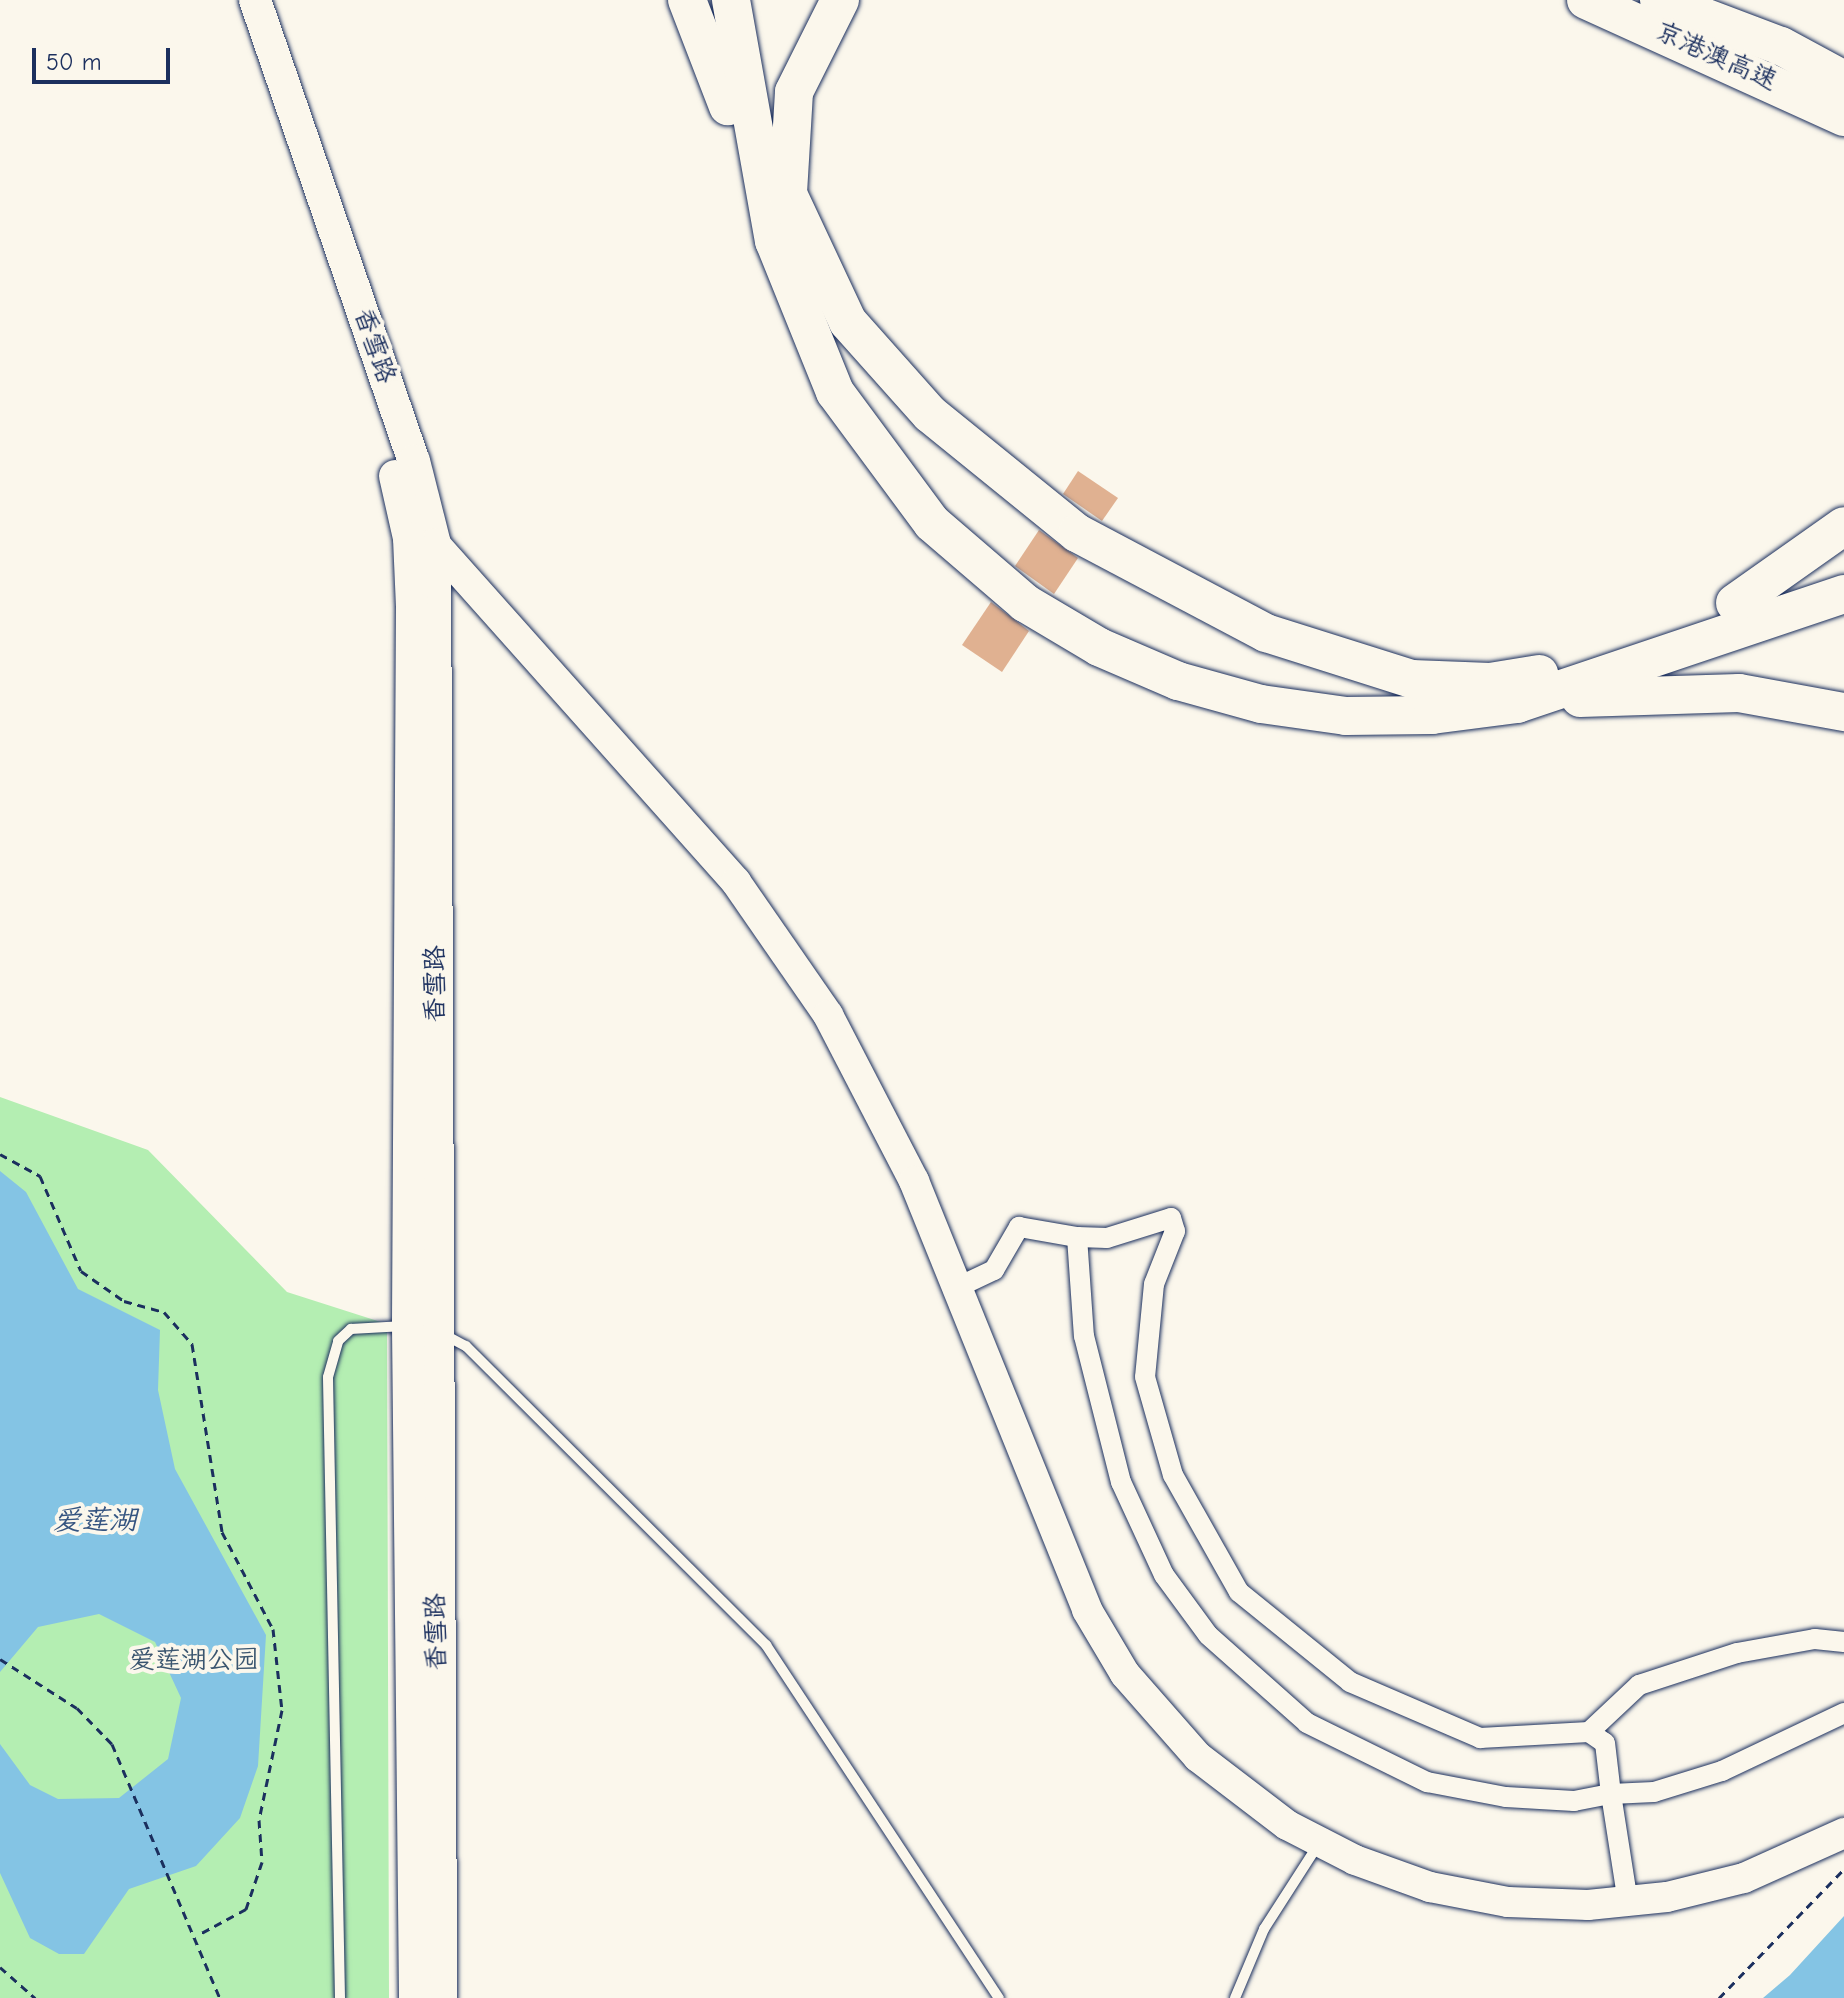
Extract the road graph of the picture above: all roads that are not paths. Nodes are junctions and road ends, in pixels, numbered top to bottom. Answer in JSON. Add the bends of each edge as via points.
{"nodes":[{"id":1,"x":231,"y":0,"type":"edge"},
{"id":2,"x":255,"y":0,"type":"edge"},
{"id":3,"x":687,"y":0,"type":"edge"},
{"id":4,"x":731,"y":0,"type":"edge"},
{"id":5,"x":750,"y":0,"type":"edge"},
{"id":6,"x":840,"y":0,"type":"edge"},
{"id":7,"x":1586,"y":0,"type":"edge"},
{"id":8,"x":1659,"y":0,"type":"edge"},
{"id":9,"x":1706,"y":0,"type":"edge"},
{"id":10,"x":1781,"y":46,"type":"junction"},
{"id":11,"x":1844,"y":80,"type":"edge"},
{"id":12,"x":1844,"y":117,"type":"edge"},
{"id":13,"x":777,"y":198,"type":"junction"},
{"id":14,"x":1844,"y":526,"type":"edge"},
{"id":15,"x":422,"y":541,"type":"junction"},
{"id":16,"x":1844,"y":571,"type":"edge"},
{"id":17,"x":1844,"y":594,"type":"edge"},
{"id":18,"x":1735,"y":603,"type":"junction"},
{"id":19,"x":1517,"y":704,"type":"junction"},
{"id":20,"x":1844,"y":712,"type":"edge"},
{"id":21,"x":1077,"y":1237,"type":"junction"},
{"id":22,"x":956,"y":1288,"type":"junction"},
{"id":23,"x":421,"y":1329,"type":"junction"},
{"id":24,"x":1844,"y":1642,"type":"edge"},
{"id":25,"x":1844,"y":1713,"type":"edge"},
{"id":26,"x":1589,"y":1732,"type":"junction"},
{"id":27,"x":1611,"y":1794,"type":"junction"},
{"id":28,"x":1844,"y":1833,"type":"edge"},
{"id":29,"x":1319,"y":1843,"type":"junction"},
{"id":30,"x":1628,"y":1903,"type":"junction"},
{"id":31,"x":340,"y":1998,"type":"edge"},
{"id":32,"x":415,"y":1998,"type":"edge"},
{"id":33,"x":441,"y":1998,"type":"edge"},
{"id":34,"x":999,"y":1998,"type":"edge"},
{"id":35,"x":1235,"y":1998,"type":"edge"}],
"edges":[{"from":1,"to":15,"type":"main road","name":"香雪路"},
{"from":2,"to":15,"type":"main road","name":"香雪路","via":[[414,461]]},
{"from":3,"to":13,"type":"highway"},
{"from":4,"to":13,"type":"highway"},
{"from":5,"to":13,"type":"highway"},
{"from":6,"to":13,"type":"highway","via":[[794,92]]},
{"from":7,"to":12,"type":"highway","name":"京港澳高速"},
{"from":8,"to":10,"type":"highway","name":"京港澳高速"},
{"from":9,"to":10,"type":"highway"},
{"from":10,"to":11,"type":"highway","name":"京港澳高速"},
{"from":13,"to":18,"type":"highway","via":[[848,322],[964,446],[1122,562],[1266,633],[1379,672],[1490,682],[1626,649]]},
{"from":13,"to":19,"type":"highway","via":[[800,319],[856,427],[932,523],[1025,603],[1138,665],[1261,704],[1389,717]]},
{"from":14,"to":18,"type":"highway"},
{"from":15,"to":22,"type":"street","via":[[769,925],[867,1083]]},
{"from":15,"to":23,"type":"main road","name":"香雪路"},
{"from":16,"to":18,"type":"highway"},
{"from":17,"to":19,"type":"highway"},
{"from":19,"to":20,"type":"highway","via":[[1739,693]]},
{"from":21,"to":22,"type":"street","via":[[1019,1227],[994,1270]]},
{"from":21,"to":26,"type":"street","via":[[1107,1238],[1171,1218],[1175,1231],[1154,1284],[1145,1377],[1173,1475],[1239,1592],[1310,1656],[1420,1717],[1480,1738]]},
{"from":21,"to":27,"type":"street","via":[[1084,1336],[1121,1482],[1164,1575],[1239,1668],[1307,1723],[1427,1782],[1506,1797],[1574,1801]]},
{"from":22,"to":29,"type":"street","via":[[1066,1565],[1105,1643],[1198,1757]]},
{"from":23,"to":31,"type":"lane","via":[[351,1329],[338,1341],[328,1377]]},
{"from":23,"to":32,"type":"main road","name":"香雪路"},
{"from":23,"to":33,"type":"main road","name":"香雪路"},
{"from":23,"to":34,"type":"lane","via":[[466,1346],[766,1645]]},
{"from":24,"to":26,"type":"street","via":[[1815,1639],[1737,1653],[1639,1685]]},
{"from":25,"to":27,"type":"street","via":[[1722,1771],[1654,1792]]},
{"from":26,"to":27,"type":"street","via":[[1605,1743]]},
{"from":27,"to":30,"type":"street"},
{"from":28,"to":30,"type":"street","via":[[1744,1878]]},
{"from":29,"to":30,"type":"street","via":[[1392,1875],[1469,1896],[1548,1905]]},
{"from":29,"to":35,"type":"lane","via":[[1264,1929]]}]}
